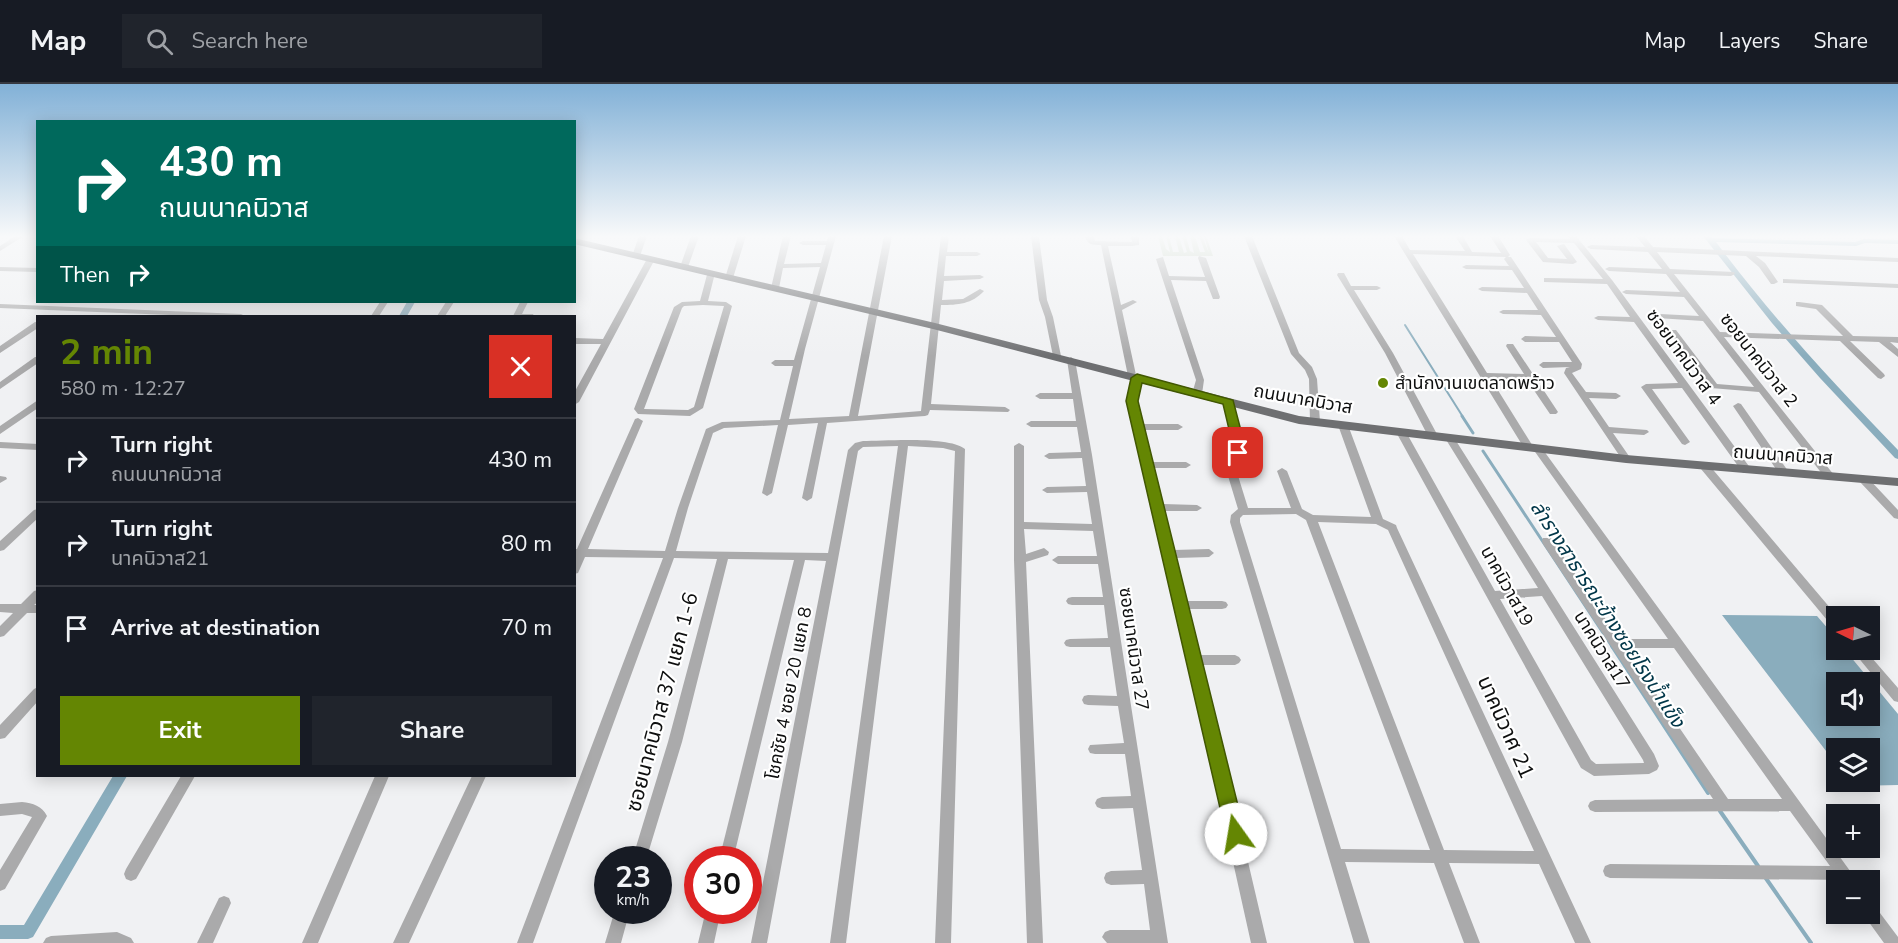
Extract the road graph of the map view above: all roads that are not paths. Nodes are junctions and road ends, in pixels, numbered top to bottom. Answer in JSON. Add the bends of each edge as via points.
{"nodes":[{"id":1,"x":642,"y":276,"type":"edge"},
{"id":2,"x":710,"y":276,"type":"edge"},
{"id":3,"x":722,"y":276,"type":"edge"},
{"id":4,"x":778,"y":276,"type":"edge"},
{"id":5,"x":821,"y":276,"type":"edge"},
{"id":6,"x":881,"y":276,"type":"edge"},
{"id":7,"x":1040,"y":276,"type":"edge"},
{"id":8,"x":1111,"y":276,"type":"edge"},
{"id":9,"x":1208,"y":276,"type":"edge"},
{"id":10,"x":1264,"y":276,"type":"edge"},
{"id":11,"x":1342,"y":276,"type":"edge"},
{"id":12,"x":1422,"y":276,"type":"edge"},
{"id":13,"x":1519,"y":276,"type":"edge"},
{"id":14,"x":1604,"y":276,"type":"edge"},
{"id":15,"x":1672,"y":276,"type":"edge"},
{"id":16,"x":1770,"y":276,"type":"edge"},
{"id":17,"x":981,"y":277,"type":"dead end"},
{"id":18,"x":729,"y":278,"type":"joint"},
{"id":19,"x":1166,"y":278,"type":"joint"},
{"id":20,"x":940,"y":279,"type":"joint"},
{"id":21,"x":1209,"y":279,"type":"junction"},
{"id":22,"x":1547,"y":280,"type":"dead end"},
{"id":23,"x":1786,"y":281,"type":"dead end"},
{"id":24,"x":1609,"y":282,"type":"junction"},
{"id":25,"x":1774,"y":282,"type":"dead end"},
{"id":26,"x":1898,"y":286,"type":"edge"},
{"id":27,"x":775,"y":288,"type":"junction"},
{"id":28,"x":1349,"y":288,"type":"junction"},
{"id":29,"x":1377,"y":288,"type":"dead end"},
{"id":30,"x":1482,"y":289,"type":"dead end"},
{"id":31,"x":980,"y":291,"type":"dead end"},
{"id":32,"x":1529,"y":291,"type":"junction"},
{"id":33,"x":1626,"y":292,"type":"dead end"},
{"id":34,"x":1687,"y":295,"type":"junction"},
{"id":35,"x":1216,"y":297,"type":"dead end"},
{"id":36,"x":815,"y":298,"type":"junction"},
{"id":37,"x":1133,"y":302,"type":"dead end"},
{"id":38,"x":703,"y":303,"type":"junction"},
{"id":39,"x":938,"y":303,"type":"junction"},
{"id":40,"x":1799,"y":304,"type":"dead end"},
{"id":41,"x":4,"y":306,"type":"edge"},
{"id":42,"x":59,"y":309,"type":"junction"},
{"id":43,"x":1118,"y":309,"type":"junction"},
{"id":44,"x":104,"y":310,"type":"junction"},
{"id":45,"x":0,"y":312,"type":"edge"},
{"id":46,"x":874,"y":312,"type":"junction"},
{"id":47,"x":1503,"y":312,"type":"dead end"},
{"id":48,"x":1544,"y":313,"type":"junction"},
{"id":49,"x":152,"y":314,"type":"edge"},
{"id":50,"x":50,"y":315,"type":"edge"},
{"id":51,"x":97,"y":315,"type":"edge"},
{"id":52,"x":198,"y":315,"type":"edge"},
{"id":53,"x":1660,"y":316,"type":"dead end"},
{"id":54,"x":1598,"y":318,"type":"dead end"},
{"id":55,"x":1706,"y":319,"type":"junction"},
{"id":56,"x":1637,"y":320,"type":"junction"},
{"id":57,"x":36,"y":325,"type":"edge"},
{"id":58,"x":935,"y":326,"type":"junction"},
{"id":59,"x":1673,"y":332,"type":"dead end"},
{"id":60,"x":1718,"y":334,"type":"junction"},
{"id":61,"x":1847,"y":338,"type":"junction"},
{"id":62,"x":1525,"y":339,"type":"dead end"},
{"id":63,"x":576,"y":340,"type":"edge"},
{"id":64,"x":1562,"y":340,"type":"junction"},
{"id":65,"x":1882,"y":340,"type":"junction"},
{"id":66,"x":1898,"y":340,"type":"edge"},
{"id":67,"x":606,"y":342,"type":"junction"},
{"id":68,"x":1510,"y":346,"type":"dead end"},
{"id":69,"x":0,"y":350,"type":"edge"},
{"id":70,"x":1898,"y":354,"type":"edge"},
{"id":71,"x":1057,"y":356,"type":"junction"},
{"id":72,"x":36,"y":360,"type":"edge"},
{"id":73,"x":1071,"y":360,"type":"junction"},
{"id":74,"x":774,"y":363,"type":"dead end"},
{"id":75,"x":797,"y":363,"type":"junction"},
{"id":76,"x":1578,"y":364,"type":"junction"},
{"id":77,"x":1543,"y":365,"type":"dead end"},
{"id":78,"x":1485,"y":376,"type":"junction"},
{"id":79,"x":1881,"y":376,"type":"dead end"},
{"id":80,"x":1134,"y":377,"type":"junction"},
{"id":81,"x":1531,"y":377,"type":"junction"},
{"id":82,"x":1684,"y":385,"type":"junction"},
{"id":83,"x":0,"y":386,"type":"edge"},
{"id":84,"x":1762,"y":390,"type":"junction"},
{"id":85,"x":1197,"y":394,"type":"junction"},
{"id":86,"x":1582,"y":395,"type":"junction"},
{"id":87,"x":1040,"y":396,"type":"dead end"},
{"id":88,"x":1077,"y":396,"type":"junction"},
{"id":89,"x":1616,"y":396,"type":"dead end"},
{"id":90,"x":576,"y":398,"type":"edge"},
{"id":91,"x":1228,"y":402,"type":"junction"},
{"id":92,"x":36,"y":404,"type":"edge"},
{"id":93,"x":1738,"y":406,"type":"dead end"},
{"id":94,"x":926,"y":409,"type":"junction"},
{"id":95,"x":1005,"y":410,"type":"dead end"},
{"id":96,"x":1553,"y":412,"type":"dead end"},
{"id":97,"x":852,"y":419,"type":"junction"},
{"id":98,"x":638,"y":421,"type":"dead end"},
{"id":99,"x":823,"y":421,"type":"junction"},
{"id":100,"x":1315,"y":422,"type":"junction"},
{"id":101,"x":783,"y":423,"type":"junction"},
{"id":102,"x":1031,"y":424,"type":"dead end"},
{"id":103,"x":1082,"y":424,"type":"junction"},
{"id":104,"x":1343,"y":425,"type":"junction"},
{"id":105,"x":1138,"y":427,"type":"junction"},
{"id":106,"x":1178,"y":427,"type":"dead end"},
{"id":107,"x":1606,"y":430,"type":"junction"},
{"id":108,"x":0,"y":431,"type":"edge"},
{"id":109,"x":1401,"y":432,"type":"junction"},
{"id":110,"x":1644,"y":432,"type":"dead end"},
{"id":111,"x":1433,"y":436,"type":"junction"},
{"id":112,"x":1450,"y":438,"type":"junction"},
{"id":113,"x":1685,"y":442,"type":"dead end"},
{"id":114,"x":903,"y":444,"type":"junction"},
{"id":115,"x":0,"y":445,"type":"edge"},
{"id":116,"x":36,"y":446,"type":"edge"},
{"id":117,"x":1019,"y":446,"type":"dead end"},
{"id":118,"x":1534,"y":449,"type":"junction"},
{"id":119,"x":1087,"y":455,"type":"junction"},
{"id":120,"x":1049,"y":456,"type":"dead end"},
{"id":121,"x":1626,"y":459,"type":"junction"},
{"id":122,"x":1148,"y":465,"type":"junction"},
{"id":123,"x":1185,"y":465,"type":"dead end"},
{"id":124,"x":1706,"y":467,"type":"junction"},
{"id":125,"x":1282,"y":471,"type":"dead end"},
{"id":126,"x":1747,"y":471,"type":"junction"},
{"id":127,"x":1784,"y":474,"type":"junction"},
{"id":128,"x":1830,"y":477,"type":"junction"},
{"id":129,"x":1864,"y":480,"type":"junction"},
{"id":130,"x":1898,"y":482,"type":"edge"},
{"id":131,"x":1092,"y":489,"type":"junction"},
{"id":132,"x":1047,"y":490,"type":"dead end"},
{"id":133,"x":767,"y":493,"type":"dead end"},
{"id":134,"x":807,"y":498,"type":"dead end"},
{"id":135,"x":1158,"y":507,"type":"junction"},
{"id":136,"x":1197,"y":508,"type":"dead end"},
{"id":137,"x":1244,"y":511,"type":"junction"},
{"id":138,"x":1298,"y":511,"type":"junction"},
{"id":139,"x":36,"y":514,"type":"edge"},
{"id":140,"x":1898,"y":516,"type":"edge"},
{"id":141,"x":1311,"y":518,"type":"junction"},
{"id":142,"x":1378,"y":521,"type":"junction"},
{"id":143,"x":1019,"y":525,"type":"junction"},
{"id":144,"x":1098,"y":528,"type":"junction"},
{"id":145,"x":1547,"y":541,"type":"dead end"},
{"id":146,"x":0,"y":547,"type":"edge"},
{"id":147,"x":1044,"y":552,"type":"dead end"},
{"id":148,"x":578,"y":553,"type":"edge"},
{"id":149,"x":1209,"y":553,"type":"dead end"},
{"id":150,"x":670,"y":554,"type":"junction"},
{"id":151,"x":1170,"y":554,"type":"junction"},
{"id":152,"x":724,"y":555,"type":"junction"},
{"id":153,"x":801,"y":556,"type":"junction"},
{"id":154,"x":833,"y":557,"type":"junction"},
{"id":155,"x":1020,"y":560,"type":"junction"},
{"id":156,"x":1058,"y":560,"type":"dead end"},
{"id":157,"x":1103,"y":560,"type":"junction"},
{"id":158,"x":1544,"y":592,"type":"junction"},
{"id":159,"x":1491,"y":595,"type":"junction"},
{"id":160,"x":36,"y":596,"type":"edge"},
{"id":161,"x":1072,"y":601,"type":"dead end"},
{"id":162,"x":1109,"y":601,"type":"junction"},
{"id":163,"x":1182,"y":605,"type":"junction"},
{"id":164,"x":1222,"y":605,"type":"dead end"},
{"id":165,"x":0,"y":608,"type":"edge"},
{"id":166,"x":24,"y":608,"type":"junction"},
{"id":167,"x":36,"y":609,"type":"edge"},
{"id":168,"x":1826,"y":611,"type":"edge"},
{"id":169,"x":0,"y":633,"type":"edge"},
{"id":170,"x":1115,"y":642,"type":"junction"},
{"id":171,"x":1070,"y":643,"type":"dead end"},
{"id":172,"x":1677,"y":643,"type":"junction"},
{"id":173,"x":1618,"y":644,"type":"junction"},
{"id":174,"x":1195,"y":660,"type":"junction"},
{"id":175,"x":1235,"y":660,"type":"dead end"},
{"id":176,"x":1867,"y":660,"type":"edge"},
{"id":177,"x":1898,"y":697,"type":"edge"},
{"id":178,"x":1088,"y":700,"type":"dead end"},
{"id":179,"x":1124,"y":701,"type":"junction"},
{"id":180,"x":32,"y":705,"type":"edge"},
{"id":181,"x":0,"y":734,"type":"edge"},
{"id":182,"x":1131,"y":748,"type":"junction"},
{"id":183,"x":1095,"y":749,"type":"dead end"},
{"id":184,"x":1581,"y":758,"type":"joint"},
{"id":185,"x":187,"y":777,"type":"edge"},
{"id":186,"x":382,"y":777,"type":"edge"},
{"id":187,"x":479,"y":777,"type":"edge"},
{"id":188,"x":1139,"y":802,"type":"junction"},
{"id":189,"x":1102,"y":803,"type":"dead end"},
{"id":190,"x":1724,"y":805,"type":"junction"},
{"id":191,"x":1793,"y":805,"type":"junction"},
{"id":192,"x":1595,"y":806,"type":"dead end"},
{"id":193,"x":0,"y":810,"type":"edge"},
{"id":194,"x":643,"y":846,"type":"edge"},
{"id":195,"x":729,"y":846,"type":"edge"},
{"id":196,"x":1336,"y":855,"type":"junction"},
{"id":197,"x":1440,"y":858,"type":"junction"},
{"id":198,"x":1544,"y":858,"type":"junction"},
{"id":199,"x":1840,"y":870,"type":"edge"},
{"id":200,"x":1610,"y":872,"type":"dead end"},
{"id":201,"x":131,"y":874,"type":"dead end"},
{"id":202,"x":1826,"y":876,"type":"edge"},
{"id":203,"x":1111,"y":878,"type":"dead end"},
{"id":204,"x":1150,"y":878,"type":"junction"},
{"id":205,"x":0,"y":884,"type":"edge"},
{"id":206,"x":224,"y":903,"type":"dead end"},
{"id":207,"x":618,"y":924,"type":"edge"},
{"id":208,"x":711,"y":924,"type":"edge"},
{"id":209,"x":1879,"y":924,"type":"edge"},
{"id":210,"x":1110,"y":937,"type":"dead end"},
{"id":211,"x":1160,"y":941,"type":"edge"},
{"id":212,"x":51,"y":943,"type":"edge"},
{"id":213,"x":126,"y":943,"type":"edge"},
{"id":214,"x":205,"y":943,"type":"edge"},
{"id":215,"x":310,"y":943,"type":"edge"},
{"id":216,"x":401,"y":943,"type":"edge"},
{"id":217,"x":525,"y":943,"type":"edge"},
{"id":218,"x":612,"y":943,"type":"edge"},
{"id":219,"x":706,"y":943,"type":"edge"},
{"id":220,"x":759,"y":943,"type":"edge"},
{"id":221,"x":838,"y":943,"type":"edge"},
{"id":222,"x":943,"y":943,"type":"edge"},
{"id":223,"x":1035,"y":943,"type":"edge"},
{"id":224,"x":1259,"y":943,"type":"edge"},
{"id":225,"x":1362,"y":943,"type":"edge"},
{"id":226,"x":1472,"y":943,"type":"edge"},
{"id":227,"x":1583,"y":943,"type":"edge"},
{"id":228,"x":1893,"y":943,"type":"edge"}],
"edges":[{"from":1,"to":67,"type":"street"},
{"from":2,"to":38,"type":"street"},
{"from":3,"to":18,"type":"main road","name":"ถนนนาคนิวาส"},
{"from":4,"to":27,"type":"street"},
{"from":5,"to":36,"type":"street"},
{"from":6,"to":46,"type":"street"},
{"from":7,"to":71,"type":"street"},
{"from":8,"to":43,"type":"street"},
{"from":9,"to":21,"type":"street"},
{"from":10,"to":100,"type":"street","via":[[1295,354],[1313,379]]},
{"from":11,"to":28,"type":"street"},
{"from":12,"to":78,"type":"street"},
{"from":13,"to":32,"type":"street"},
{"from":14,"to":24,"type":"street","name":"ซอยนาคนิวาส 4"},
{"from":15,"to":34,"type":"street","name":"ซอยนาคนิวาส 2"},
{"from":16,"to":25,"type":"street"},
{"from":17,"to":20,"type":"street"},
{"from":18,"to":27,"type":"main road","name":"ถนนนาคนิวาส"},
{"from":19,"to":21,"type":"street"},
{"from":19,"to":85,"type":"street","via":[[1200,380]]},
{"from":20,"to":39,"type":"street"},
{"from":21,"to":35,"type":"street"},
{"from":22,"to":24,"type":"street"},
{"from":23,"to":26,"type":"street"},
{"from":24,"to":56,"type":"street","name":"ซอยนาคนิวาส 4"},
{"from":27,"to":36,"type":"main road","name":"ถนนนาคนิวาส"},
{"from":28,"to":29,"type":"street"},
{"from":28,"to":111,"type":"street"},
{"from":30,"to":32,"type":"street"},
{"from":31,"to":39,"type":"street","via":[[966,301]]},
{"from":32,"to":48,"type":"street"},
{"from":33,"to":34,"type":"street"},
{"from":34,"to":55,"type":"street","name":"ซอยนาคนิวาส 2"},
{"from":36,"to":46,"type":"main road","name":"ถนนนาคนิวาส"},
{"from":36,"to":75,"type":"street"},
{"from":37,"to":43,"type":"street"},
{"from":38,"to":38,"type":"street","via":[[728,306],[698,408],[690,413],[641,412],[678,306]]},
{"from":39,"to":58,"type":"street"},
{"from":40,"to":61,"type":"street","via":[[1819,307]]},
{"from":41,"to":42,"type":"street"},
{"from":41,"to":45,"type":"street"},
{"from":42,"to":44,"type":"street"},
{"from":42,"to":50,"type":"street"},
{"from":43,"to":80,"type":"street"},
{"from":44,"to":49,"type":"street"},
{"from":44,"to":51,"type":"street"},
{"from":46,"to":58,"type":"main road","name":"ถนนนาคนิวาส"},
{"from":46,"to":97,"type":"street"},
{"from":47,"to":48,"type":"street"},
{"from":48,"to":64,"type":"street"},
{"from":49,"to":52,"type":"street"},
{"from":53,"to":55,"type":"street"},
{"from":54,"to":56,"type":"street"},
{"from":55,"to":60,"type":"street","name":"ซอยนาคนิวาส 2"},
{"from":56,"to":82,"type":"street","name":"ซอยนาคนิวาส 4"},
{"from":57,"to":69,"type":"street"},
{"from":58,"to":71,"type":"main road","name":"ถนนนาคนิวาส"},
{"from":58,"to":94,"type":"street"},
{"from":59,"to":84,"type":"street","via":[[1714,386]]},
{"from":60,"to":61,"type":"street"},
{"from":60,"to":84,"type":"street","name":"ซอยนาคนิวาส 2"},
{"from":61,"to":65,"type":"street"},
{"from":61,"to":79,"type":"street"},
{"from":62,"to":64,"type":"street"},
{"from":63,"to":67,"type":"street"},
{"from":64,"to":76,"type":"street"},
{"from":65,"to":66,"type":"street"},
{"from":65,"to":70,"type":"street"},
{"from":67,"to":90,"type":"street"},
{"from":68,"to":81,"type":"street"},
{"from":71,"to":73,"type":"main road","name":"ถนนนาคนิวาส"},
{"from":72,"to":83,"type":"street"},
{"from":73,"to":80,"type":"main road","name":"ถนนนาคนิวาส"},
{"from":73,"to":88,"type":"street","name":"ซอยนาคนิวาส 27"},
{"from":74,"to":75,"type":"street"},
{"from":75,"to":101,"type":"street"},
{"from":76,"to":77,"type":"street"},
{"from":76,"to":86,"type":"street","via":[[1568,373]]},
{"from":78,"to":81,"type":"street"},
{"from":78,"to":118,"type":"street"},
{"from":80,"to":85,"type":"main road","name":"ถนนนาคนิวาส"},
{"from":80,"to":105,"type":"street","via":[[1132,395]]},
{"from":81,"to":96,"type":"street"},
{"from":82,"to":113,"type":"street","via":[[1646,387]]},
{"from":82,"to":126,"type":"street","name":"ซอยนาคนิวาส 4"},
{"from":84,"to":128,"type":"street","name":"ซอยนาคนิวาส 2"},
{"from":85,"to":91,"type":"main road","name":"ถนนนาคนิวาส"},
{"from":86,"to":89,"type":"street"},
{"from":86,"to":107,"type":"street"},
{"from":87,"to":88,"type":"street"},
{"from":88,"to":103,"type":"street","name":"ซอยนาคนิวาส 27"},
{"from":91,"to":100,"type":"main road","name":"ถนนนาคนิวาส"},
{"from":91,"to":137,"type":"street","via":[[1239,450],[1230,466]]},
{"from":92,"to":108,"type":"street"},
{"from":93,"to":127,"type":"street"},
{"from":94,"to":95,"type":"street"},
{"from":94,"to":97,"type":"street","via":[[921,414]]},
{"from":97,"to":99,"type":"street"},
{"from":98,"to":148,"type":"street"},
{"from":99,"to":101,"type":"street"},
{"from":99,"to":134,"type":"street"},
{"from":100,"to":104,"type":"main road","name":"ถนนนาคนิวาส"},
{"from":101,"to":133,"type":"street"},
{"from":101,"to":150,"type":"street","via":[[722,425],[709,430]]},
{"from":102,"to":103,"type":"street"},
{"from":103,"to":119,"type":"street","name":"ซอยนาคนิวาส 27"},
{"from":104,"to":109,"type":"main road","name":"ถนนนาคนิวาส"},
{"from":104,"to":142,"type":"street"},
{"from":105,"to":106,"type":"street"},
{"from":105,"to":122,"type":"street"},
{"from":107,"to":110,"type":"street"},
{"from":107,"to":121,"type":"street"},
{"from":109,"to":111,"type":"main road","name":"ถนนนาคนิวาส"},
{"from":109,"to":159,"type":"street","name":"นาคนิวาส19"},
{"from":111,"to":112,"type":"main road","name":"ถนนนาคนิวาส"},
{"from":112,"to":118,"type":"main road","name":"ถนนนาคนิวาส"},
{"from":112,"to":158,"type":"street","name":"นาคนิวาส17"},
{"from":114,"to":154,"type":"street","name":"โชคชัย 4 ซอย 20 แยก 8","via":[[863,444],[853,450]]},
{"from":114,"to":221,"type":"street"},
{"from":114,"to":222,"type":"street","via":[[950,445],[960,449]]},
{"from":115,"to":116,"type":"street"},
{"from":117,"to":143,"type":"street"},
{"from":118,"to":121,"type":"main road","name":"ถนนนาคนิวาส"},
{"from":118,"to":172,"type":"street"},
{"from":119,"to":120,"type":"street"},
{"from":119,"to":131,"type":"street","name":"ซอยนาคนิวาส 27"},
{"from":121,"to":124,"type":"main road","name":"ถนนนาคนิวาส"},
{"from":122,"to":123,"type":"street"},
{"from":122,"to":135,"type":"street"},
{"from":124,"to":126,"type":"main road","name":"ถนนนาคนิวาส"},
{"from":124,"to":168,"type":"street"},
{"from":125,"to":138,"type":"street"},
{"from":126,"to":127,"type":"main road","name":"ถนนนาคนิวาส"},
{"from":127,"to":128,"type":"main road","name":"ถนนนาคนิวาส"},
{"from":128,"to":129,"type":"main road","name":"ถนนนาคนิวาส"},
{"from":129,"to":130,"type":"main road","name":"ถนนนาคนิวาส"},
{"from":129,"to":140,"type":"street"},
{"from":131,"to":132,"type":"street"},
{"from":131,"to":144,"type":"street","name":"ซอยนาคนิวาส 27"},
{"from":135,"to":136,"type":"street"},
{"from":135,"to":151,"type":"street"},
{"from":137,"to":138,"type":"street"},
{"from":137,"to":196,"type":"street","via":[[1237,514],[1234,522]]},
{"from":138,"to":141,"type":"street"},
{"from":139,"to":146,"type":"street"},
{"from":141,"to":142,"type":"street"},
{"from":141,"to":197,"type":"street"},
{"from":142,"to":198,"type":"street","name":"นาคนิวาศ 21","via":[[1392,528]]},
{"from":143,"to":144,"type":"street"},
{"from":143,"to":155,"type":"street"},
{"from":144,"to":157,"type":"street","name":"ซอยนาคนิวาส 27"},
{"from":145,"to":173,"type":"street"},
{"from":147,"to":155,"type":"street"},
{"from":148,"to":150,"type":"street"},
{"from":149,"to":151,"type":"street"},
{"from":150,"to":152,"type":"street"},
{"from":150,"to":217,"type":"street"},
{"from":151,"to":163,"type":"street"},
{"from":152,"to":153,"type":"street"},
{"from":152,"to":194,"type":"street","name":"ซอยนาคนิวาส 37 แยก 1-6"},
{"from":153,"to":154,"type":"street"},
{"from":153,"to":195,"type":"street"},
{"from":154,"to":220,"type":"street","name":"โชคชัย 4 ซอย 20 แยก 8"},
{"from":155,"to":223,"type":"street"},
{"from":156,"to":157,"type":"street"},
{"from":157,"to":162,"type":"street","name":"ซอยนาคนิวาส 27"},
{"from":158,"to":159,"type":"street"},
{"from":158,"to":184,"type":"street","name":"นาคนิวาส17","via":[[1652,766],[1594,770]]},
{"from":159,"to":184,"type":"street","name":"นาคนิวาส19"},
{"from":160,"to":166,"type":"street"},
{"from":161,"to":162,"type":"street"},
{"from":162,"to":170,"type":"street","name":"ซอยนาคนิวาส 27"},
{"from":163,"to":164,"type":"street"},
{"from":163,"to":174,"type":"street"},
{"from":165,"to":166,"type":"street"},
{"from":166,"to":167,"type":"street"},
{"from":166,"to":169,"type":"street"},
{"from":170,"to":171,"type":"street"},
{"from":170,"to":179,"type":"street","name":"ซอยนาคนิวาส 27"},
{"from":172,"to":173,"type":"street"},
{"from":172,"to":191,"type":"street"},
{"from":173,"to":190,"type":"street"},
{"from":174,"to":175,"type":"street"},
{"from":174,"to":224,"type":"street"},
{"from":176,"to":177,"type":"street"},
{"from":178,"to":179,"type":"street"},
{"from":179,"to":182,"type":"street","name":"ซอยนาคนิวาส 27"},
{"from":180,"to":181,"type":"street"},
{"from":182,"to":183,"type":"street"},
{"from":182,"to":188,"type":"street","name":"ซอยนาคนิวาส 27"},
{"from":185,"to":201,"type":"street"},
{"from":186,"to":215,"type":"street"},
{"from":187,"to":216,"type":"street"},
{"from":188,"to":189,"type":"street"},
{"from":188,"to":204,"type":"street","name":"ซอยนาคนิวาส 27"},
{"from":190,"to":191,"type":"street"},
{"from":190,"to":192,"type":"street"},
{"from":191,"to":199,"type":"street"},
{"from":193,"to":205,"type":"street","via":[[32,809],[40,816]]},
{"from":196,"to":197,"type":"street"},
{"from":196,"to":225,"type":"street"},
{"from":197,"to":198,"type":"street"},
{"from":197,"to":226,"type":"street"},
{"from":198,"to":227,"type":"street","name":"นาคนิวาศ 21"},
{"from":200,"to":202,"type":"street"},
{"from":203,"to":204,"type":"street"},
{"from":204,"to":211,"type":"street","name":"ซอยนาคนิวาส 27"},
{"from":206,"to":214,"type":"street"},
{"from":207,"to":218,"type":"street"},
{"from":208,"to":219,"type":"street"},
{"from":209,"to":228,"type":"street"},
{"from":210,"to":211,"type":"street"},
{"from":212,"to":213,"type":"street","via":[[117,939]]}]}
